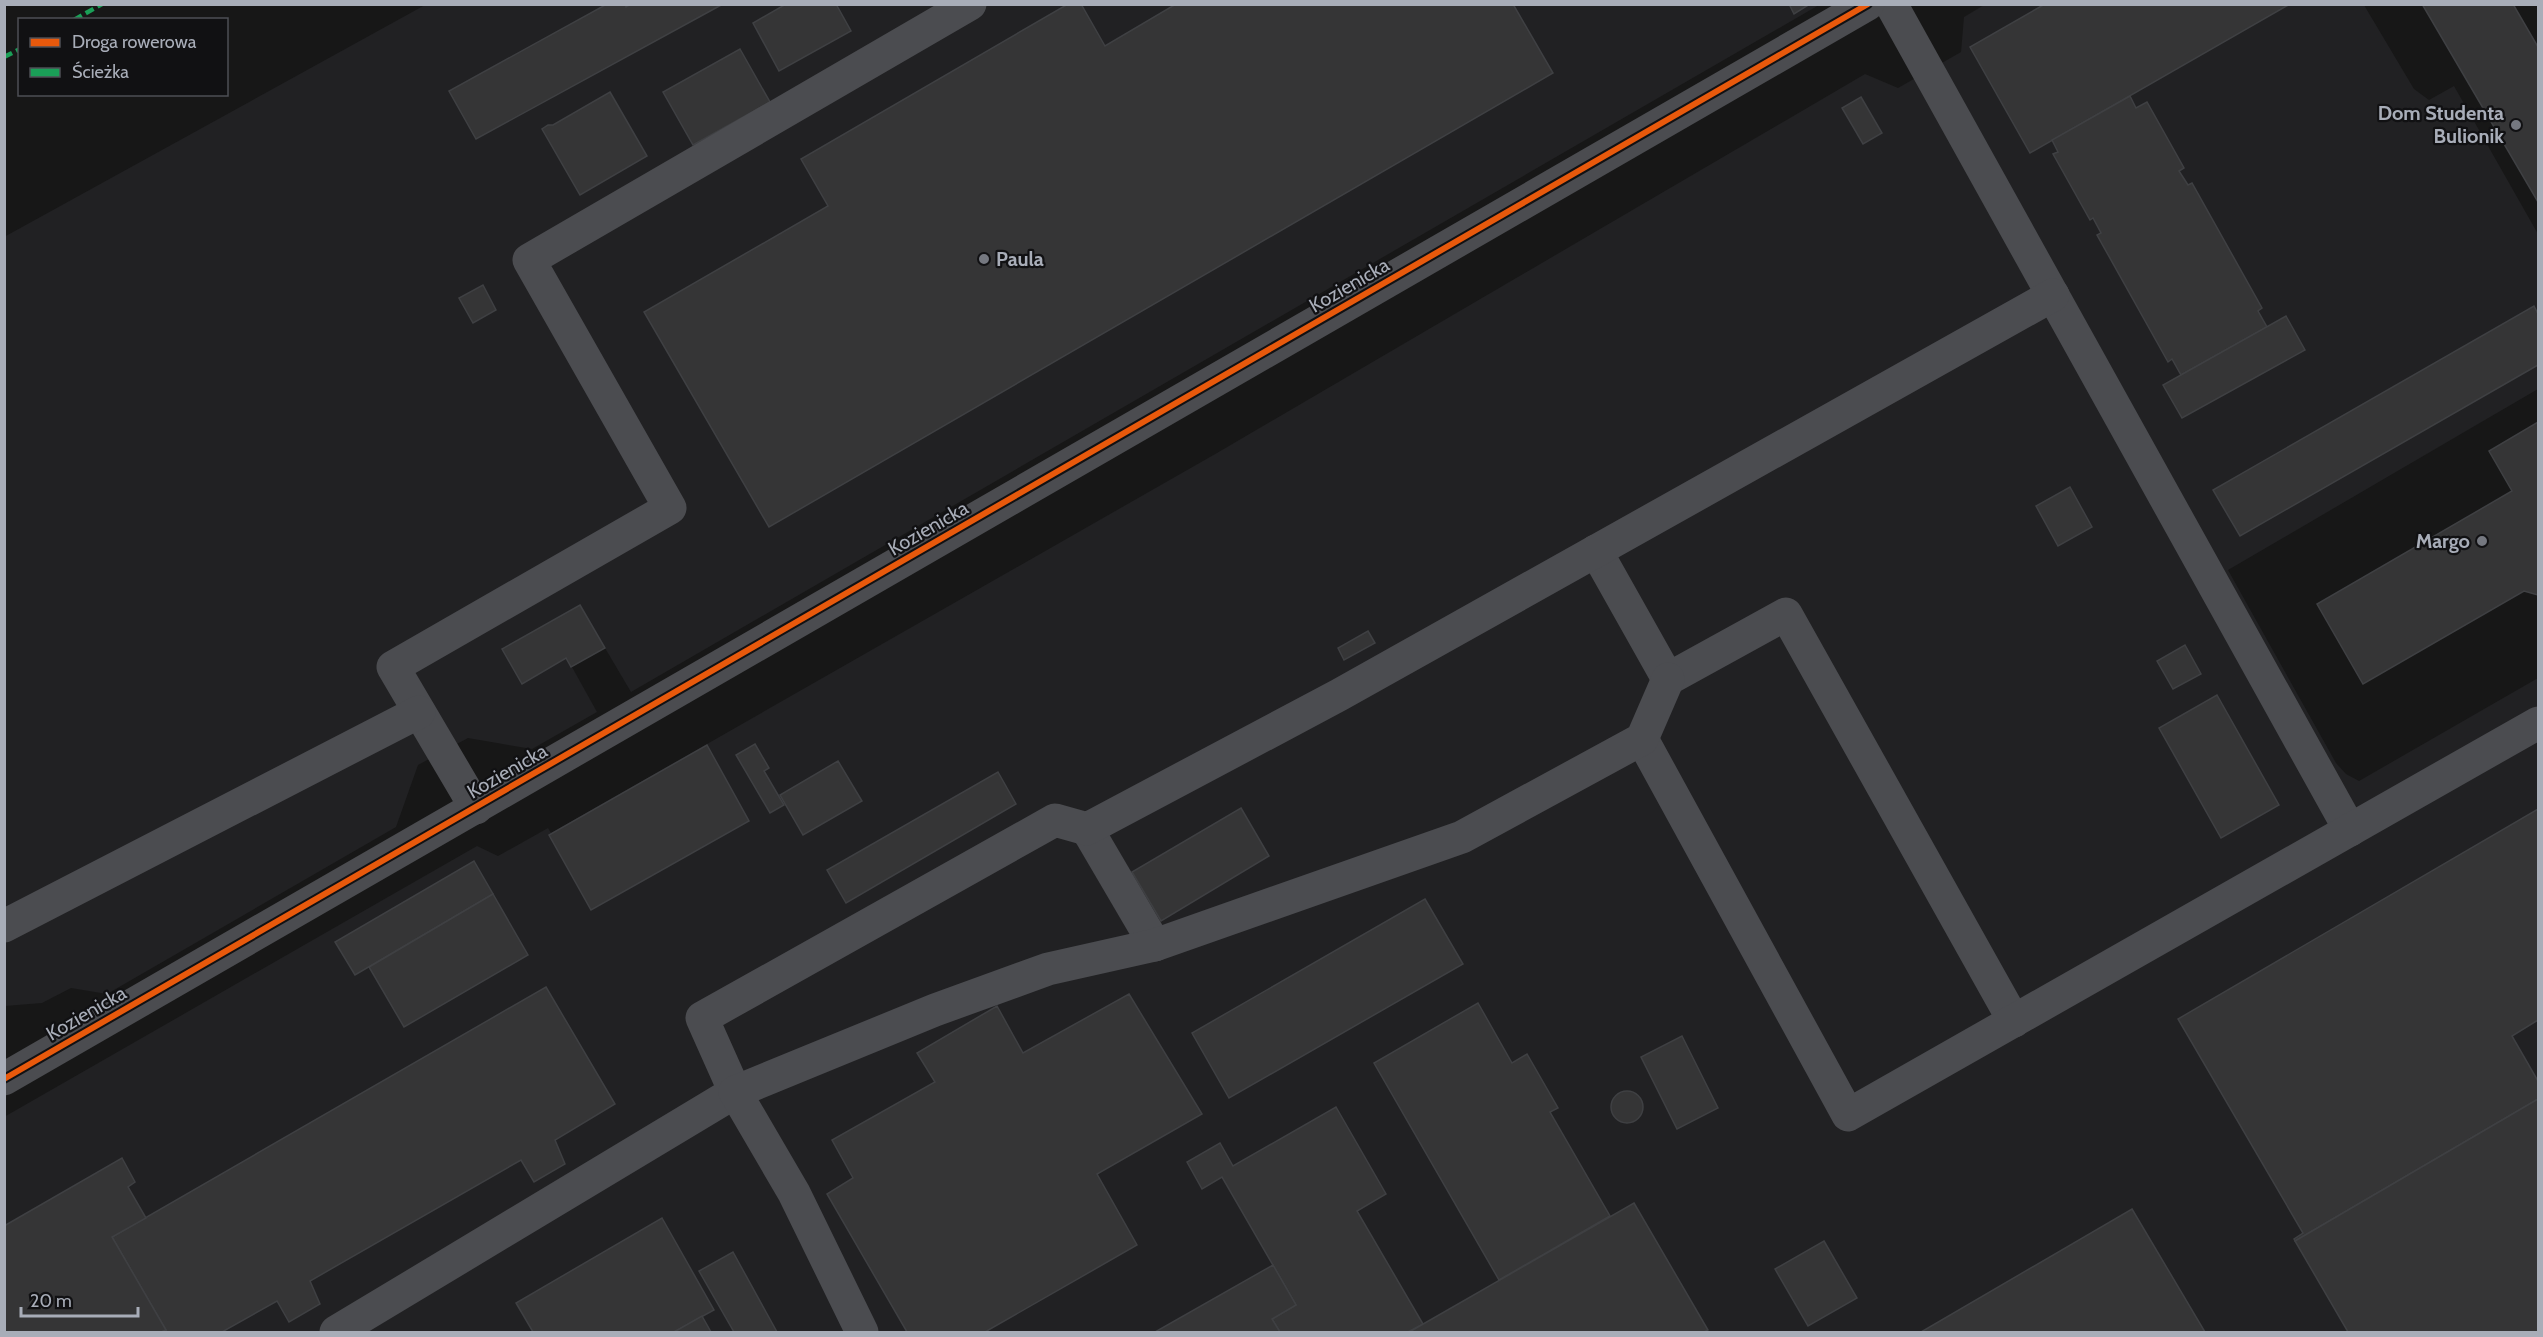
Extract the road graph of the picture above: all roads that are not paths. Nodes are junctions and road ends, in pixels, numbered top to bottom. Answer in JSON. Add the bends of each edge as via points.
{"nodes":[{"id":1,"x":1868,"y":4,"type":"edge"},
{"id":2,"x":1891,"y":4,"type":"edge"},
{"id":3,"x":954,"y":9,"type":"edge"},
{"id":4,"x":2053,"y":295,"type":"junction"},
{"id":5,"x":1596,"y":551,"type":"junction"},
{"id":6,"x":1668,"y":679,"type":"junction"},
{"id":7,"x":419,"y":712,"type":"junction"},
{"id":8,"x":2538,"y":723,"type":"edge"},
{"id":9,"x":1642,"y":739,"type":"junction"},
{"id":10,"x":476,"y":808,"type":"junction"},
{"id":11,"x":1087,"y":829,"type":"junction"},
{"id":12,"x":2350,"y":830,"type":"junction"},
{"id":13,"x":4,"y":926,"type":"edge"},
{"id":14,"x":1155,"y":945,"type":"junction"},
{"id":15,"x":2014,"y":1021,"type":"junction"},
{"id":16,"x":4,"y":1080,"type":"edge"},
{"id":17,"x":735,"y":1092,"type":"junction"},
{"id":18,"x":336,"y":1332,"type":"edge"},
{"id":19,"x":862,"y":1332,"type":"edge"}],
"edges":[{"from":1,"to":10,"type":"street","name":"Kozienicka"},
{"from":2,"to":4,"type":"street"},
{"from":3,"to":7,"type":"street","via":[[529,260],[670,508],[393,667]]},
{"from":4,"to":5,"type":"street"},
{"from":4,"to":12,"type":"street"},
{"from":5,"to":6,"type":"street"},
{"from":5,"to":11,"type":"street","via":[[1340,695]]},
{"from":6,"to":9,"type":"street"},
{"from":6,"to":15,"type":"street","via":[[1786,614]]},
{"from":7,"to":10,"type":"street"},
{"from":7,"to":13,"type":"street"},
{"from":8,"to":12,"type":"street"},
{"from":9,"to":14,"type":"street","via":[[1462,837]]},
{"from":9,"to":15,"type":"street","via":[[1848,1115]]},
{"from":10,"to":16,"type":"street","name":"Kozienicka"},
{"from":11,"to":14,"type":"street"},
{"from":11,"to":17,"type":"street","via":[[1056,820],[702,1018]]},
{"from":12,"to":15,"type":"street"},
{"from":14,"to":17,"type":"street","via":[[1048,969],[935,1010]]},
{"from":17,"to":18,"type":"street"},
{"from":17,"to":19,"type":"street","via":[[794,1193]]}]}
